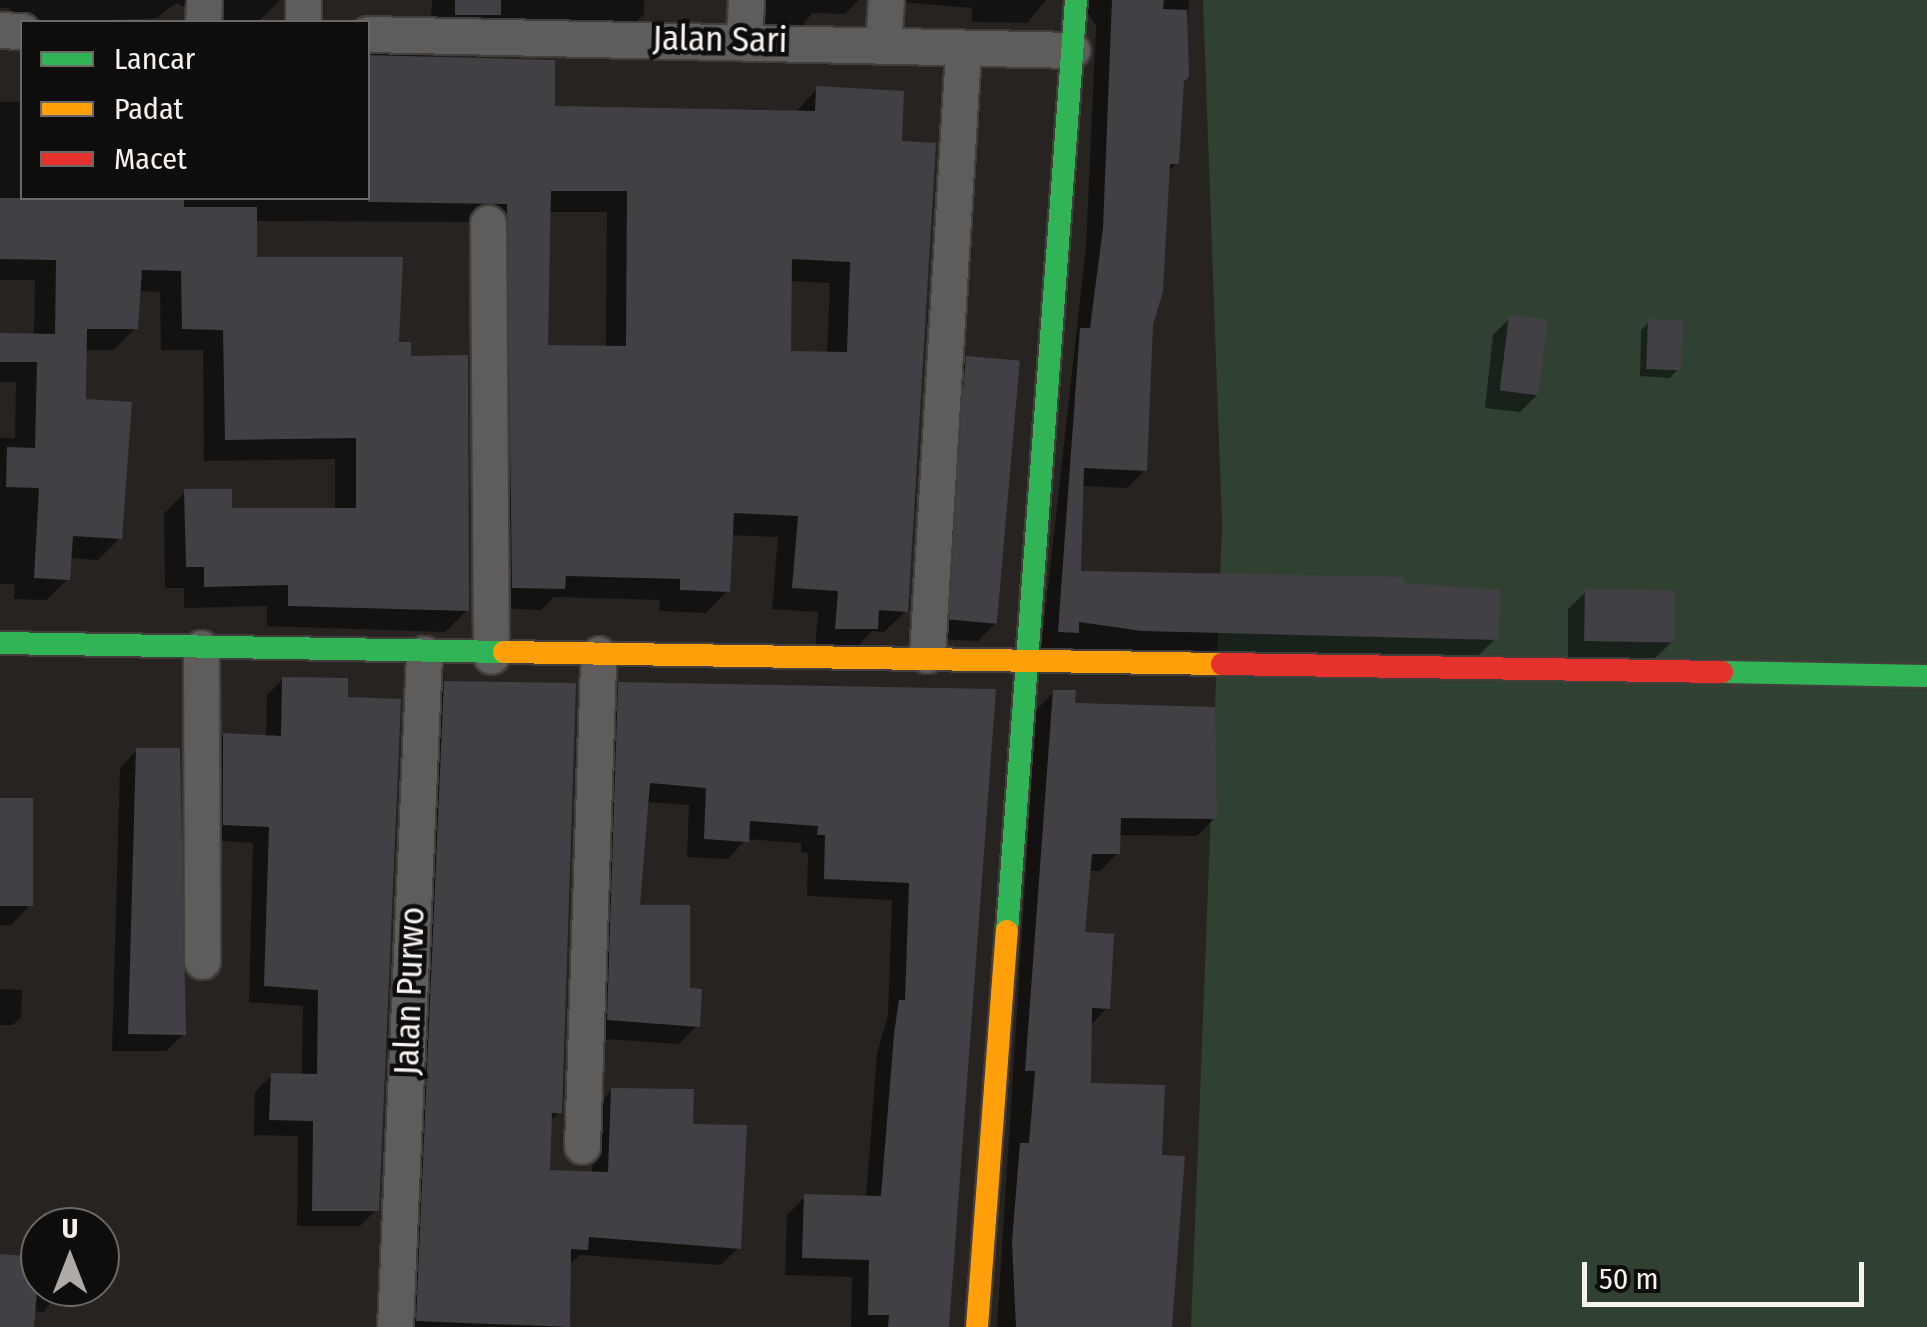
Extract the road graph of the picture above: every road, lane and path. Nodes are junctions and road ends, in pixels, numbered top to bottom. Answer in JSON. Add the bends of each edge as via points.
{"nodes":[{"id":1,"x":746,"y":0,"type":"edge"},
{"id":2,"x":886,"y":0,"type":"edge"},
{"id":3,"x":1076,"y":0,"type":"edge"},
{"id":4,"x":370,"y":34,"type":"edge"},
{"id":5,"x":744,"y":38,"type":"junction"},
{"id":6,"x":883,"y":46,"type":"junction"},
{"id":7,"x":962,"y":50,"type":"junction"},
{"id":8,"x":1072,"y":50,"type":"junction"},
{"id":9,"x":488,"y":223,"type":"dead end"},
{"id":10,"x":0,"y":643,"type":"edge"},
{"id":11,"x":201,"y":648,"type":"junction"},
{"id":12,"x":424,"y":654,"type":"junction"},
{"id":13,"x":598,"y":654,"type":"junction"},
{"id":14,"x":927,"y":655,"type":"junction"},
{"id":15,"x":492,"y":656,"type":"junction"},
{"id":16,"x":1023,"y":660,"type":"junction"},
{"id":17,"x":1927,"y":676,"type":"edge"},
{"id":18,"x":202,"y":962,"type":"dead end"},
{"id":19,"x":582,"y":1146,"type":"dead end"},
{"id":20,"x":394,"y":1327,"type":"edge"},
{"id":21,"x":977,"y":1327,"type":"edge"}],
"edges":[{"from":1,"to":5,"type":"street"},
{"from":2,"to":6,"type":"street"},
{"from":3,"to":8,"type":"street"},
{"from":4,"to":5,"type":"street","name":"Jalan Sari"},
{"from":5,"to":6,"type":"street","name":"Jalan Sari"},
{"from":6,"to":7,"type":"street","name":"Jalan Sari"},
{"from":7,"to":8,"type":"street","name":"Jalan Sari"},
{"from":7,"to":14,"type":"street"},
{"from":8,"to":16,"type":"street"},
{"from":9,"to":15,"type":"street"},
{"from":10,"to":11,"type":"street"},
{"from":11,"to":12,"type":"street"},
{"from":11,"to":18,"type":"street"},
{"from":12,"to":15,"type":"street"},
{"from":12,"to":20,"type":"street","name":"Jalan Purwo"},
{"from":13,"to":14,"type":"street"},
{"from":13,"to":15,"type":"street"},
{"from":13,"to":19,"type":"street"},
{"from":14,"to":16,"type":"street"},
{"from":16,"to":17,"type":"street","via":[[1518,674]]},
{"from":16,"to":21,"type":"street"}]}
